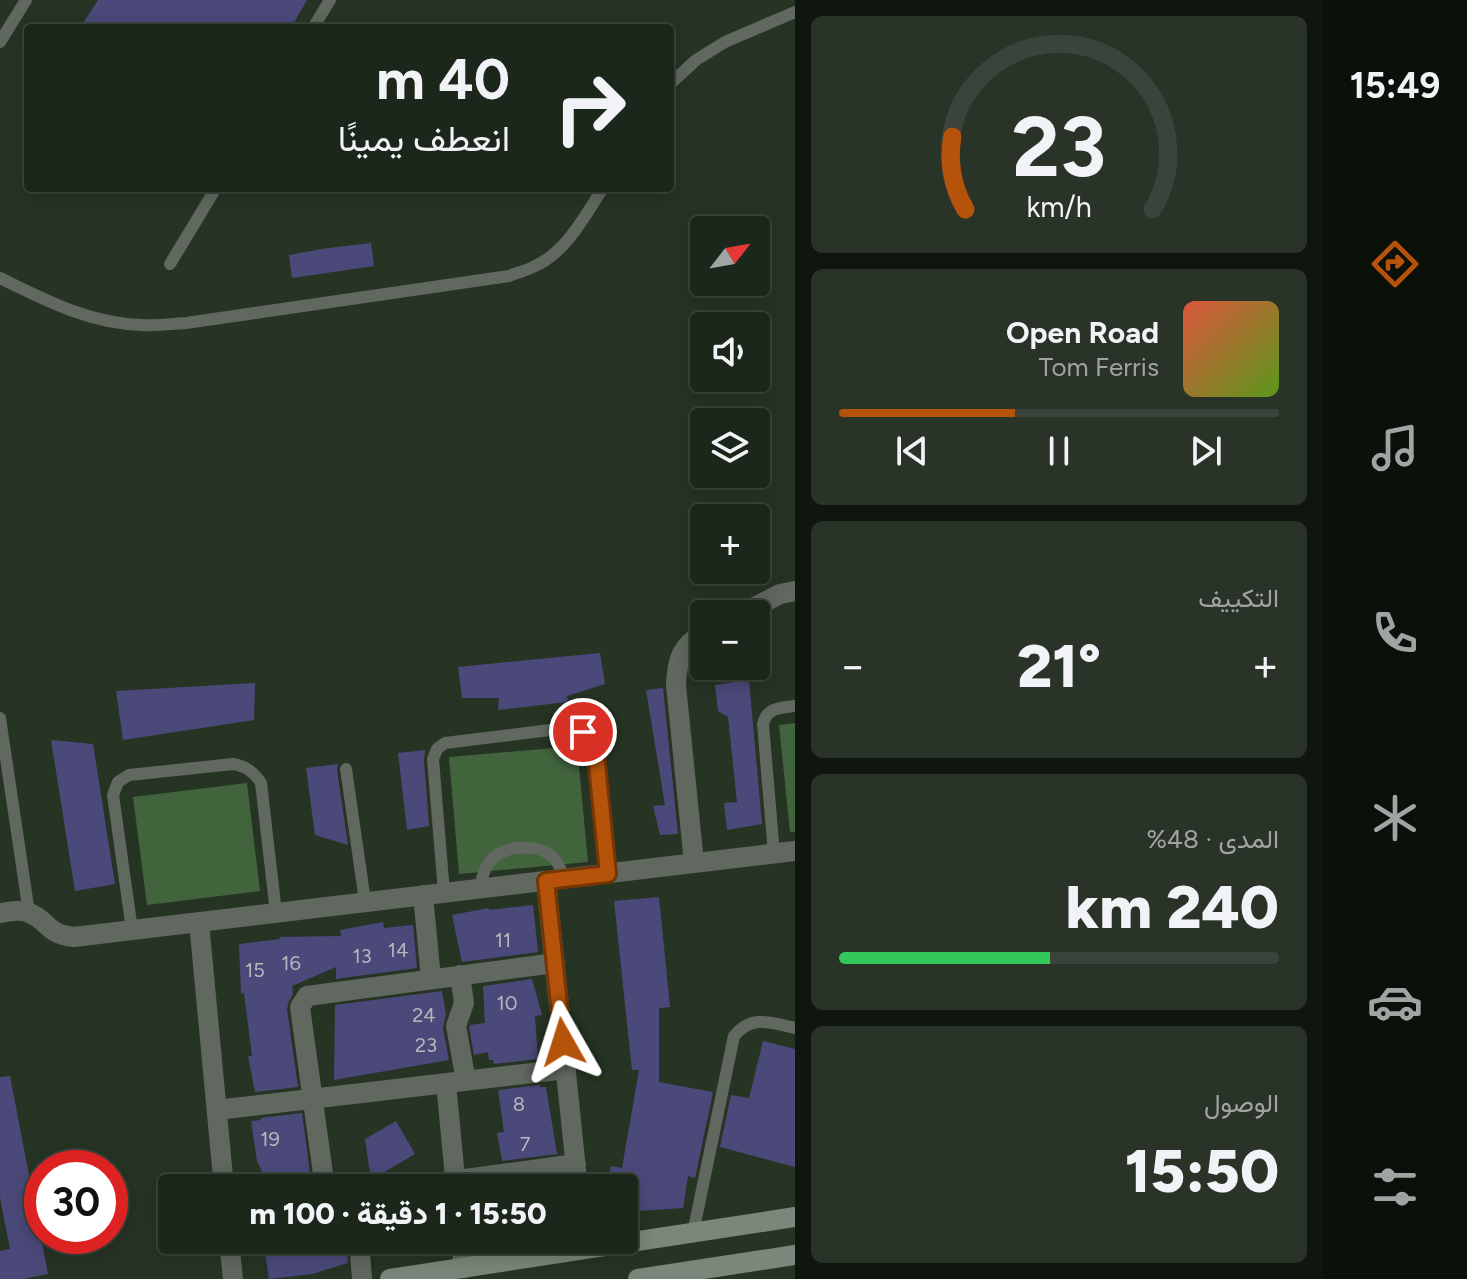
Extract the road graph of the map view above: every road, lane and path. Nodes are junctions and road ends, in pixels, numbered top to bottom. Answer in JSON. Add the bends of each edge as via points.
{"nodes":[{"id":1,"x":26,"y":0,"type":"edge"},
{"id":2,"x":330,"y":0,"type":"edge"},
{"id":3,"x":795,"y":12,"type":"edge"},
{"id":4,"x":315,"y":24,"type":"edge"},
{"id":5,"x":0,"y":42,"type":"edge"},
{"id":6,"x":674,"y":80,"type":"edge"},
{"id":7,"x":214,"y":192,"type":"edge"},
{"id":8,"x":600,"y":192,"type":"edge"},
{"id":9,"x":170,"y":264,"type":"dead end"},
{"id":10,"x":0,"y":278,"type":"edge"},
{"id":11,"x":795,"y":591,"type":"edge"},
{"id":12,"x":768,"y":600,"type":"edge"},
{"id":13,"x":690,"y":641,"type":"edge"},
{"id":14,"x":795,"y":706,"type":"edge"},
{"id":15,"x":0,"y":718,"type":"edge"},
{"id":16,"x":346,"y":769,"type":"dead end"},
{"id":17,"x":785,"y":853,"type":"edge"},
{"id":18,"x":694,"y":863,"type":"junction"},
{"id":19,"x":608,"y":874,"type":"junction"},
{"id":20,"x":555,"y":880,"type":"junction"},
{"id":21,"x":480,"y":889,"type":"junction"},
{"id":22,"x":444,"y":893,"type":"junction"},
{"id":23,"x":423,"y":895,"type":"junction"},
{"id":24,"x":365,"y":901,"type":"junction"},
{"id":25,"x":0,"y":913,"type":"edge"},
{"id":26,"x":29,"y":913,"type":"junction"},
{"id":27,"x":276,"y":913,"type":"junction"},
{"id":28,"x":199,"y":922,"type":"junction"},
{"id":29,"x":132,"y":930,"type":"junction"},
{"id":30,"x":555,"y":963,"type":"junction"},
{"id":31,"x":460,"y":975,"type":"junction"},
{"id":32,"x":431,"y":979,"type":"junction"},
{"id":33,"x":795,"y":1028,"type":"edge"},
{"id":34,"x":566,"y":1069,"type":"junction"},
{"id":35,"x":456,"y":1082,"type":"junction"},
{"id":36,"x":313,"y":1099,"type":"junction"},
{"id":37,"x":217,"y":1110,"type":"junction"},
{"id":38,"x":576,"y":1164,"type":"junction"},
{"id":39,"x":223,"y":1174,"type":"edge"},
{"id":40,"x":323,"y":1174,"type":"edge"},
{"id":41,"x":456,"y":1174,"type":"edge"},
{"id":42,"x":516,"y":1174,"type":"edge"},
{"id":43,"x":577,"y":1174,"type":"edge"},
{"id":44,"x":795,"y":1217,"type":"edge"},
{"id":45,"x":693,"y":1233,"type":"junction"},
{"id":46,"x":638,"y":1239,"type":"edge"},
{"id":47,"x":230,"y":1254,"type":"edge"},
{"id":48,"x":360,"y":1254,"type":"edge"},
{"id":49,"x":462,"y":1254,"type":"edge"},
{"id":50,"x":537,"y":1254,"type":"edge"},
{"id":51,"x":795,"y":1255,"type":"edge"},
{"id":52,"x":464,"y":1268,"type":"junction"},
{"id":53,"x":233,"y":1279,"type":"edge"},
{"id":54,"x":362,"y":1279,"type":"edge"},
{"id":55,"x":390,"y":1279,"type":"edge"},
{"id":56,"x":638,"y":1279,"type":"edge"}],
"edges":[{"from":1,"to":5,"type":"lane"},
{"from":2,"to":4,"type":"lane"},
{"from":3,"to":6,"type":"lane","via":[[725,42]]},
{"from":7,"to":9,"type":"lane"},
{"from":8,"to":10,"type":"lane","via":[[557,252],[509,276],[186,323],[96,319]]},
{"from":11,"to":12,"type":"street"},
{"from":13,"to":18,"type":"street","via":[[681,653],[676,685]]},
{"from":14,"to":17,"type":"lane","via":[[772,709],[763,724]]},
{"from":15,"to":26,"type":"lane"},
{"from":16,"to":24,"type":"lane"},
{"from":17,"to":18,"type":"street"},
{"from":18,"to":19,"type":"street"},
{"from":19,"to":20,"type":"street"},
{"from":19,"to":22,"type":"lane","via":[[595,745],[583,732],[566,728],[445,743],[437,749],[433,759]]},
{"from":20,"to":21,"type":"street"},
{"from":20,"to":21,"type":"lane","via":[[556,860],[548,853],[519,849],[494,858]]},
{"from":20,"to":30,"type":"street"},
{"from":21,"to":22,"type":"street"},
{"from":22,"to":23,"type":"street"},
{"from":23,"to":24,"type":"street"},
{"from":23,"to":32,"type":"street"},
{"from":24,"to":27,"type":"street"},
{"from":25,"to":26,"type":"street"},
{"from":26,"to":29,"type":"street","via":[[63,936]]},
{"from":27,"to":28,"type":"street"},
{"from":27,"to":29,"type":"lane","via":[[256,775],[233,764],[144,773],[123,777],[113,795]]},
{"from":28,"to":29,"type":"street"},
{"from":28,"to":37,"type":"street"},
{"from":30,"to":31,"type":"street"},
{"from":30,"to":34,"type":"street"},
{"from":31,"to":32,"type":"street"},
{"from":31,"to":35,"type":"street","via":[[464,1003],[456,1026]]},
{"from":32,"to":36,"type":"street","via":[[304,999],[300,1007]]},
{"from":33,"to":45,"type":"lane","via":[[757,1021],[734,1036]]},
{"from":34,"to":35,"type":"street"},
{"from":34,"to":38,"type":"street"},
{"from":35,"to":36,"type":"street"},
{"from":35,"to":41,"type":"street"},
{"from":36,"to":37,"type":"street"},
{"from":36,"to":40,"type":"street"},
{"from":37,"to":39,"type":"street"},
{"from":38,"to":42,"type":"street"},
{"from":38,"to":43,"type":"street"},
{"from":44,"to":45,"type":"street"},
{"from":45,"to":46,"type":"street"},
{"from":47,"to":53,"type":"street"},
{"from":48,"to":54,"type":"street"},
{"from":49,"to":52,"type":"street"},
{"from":50,"to":52,"type":"street"},
{"from":51,"to":56,"type":"street"},
{"from":52,"to":55,"type":"street"}]}
